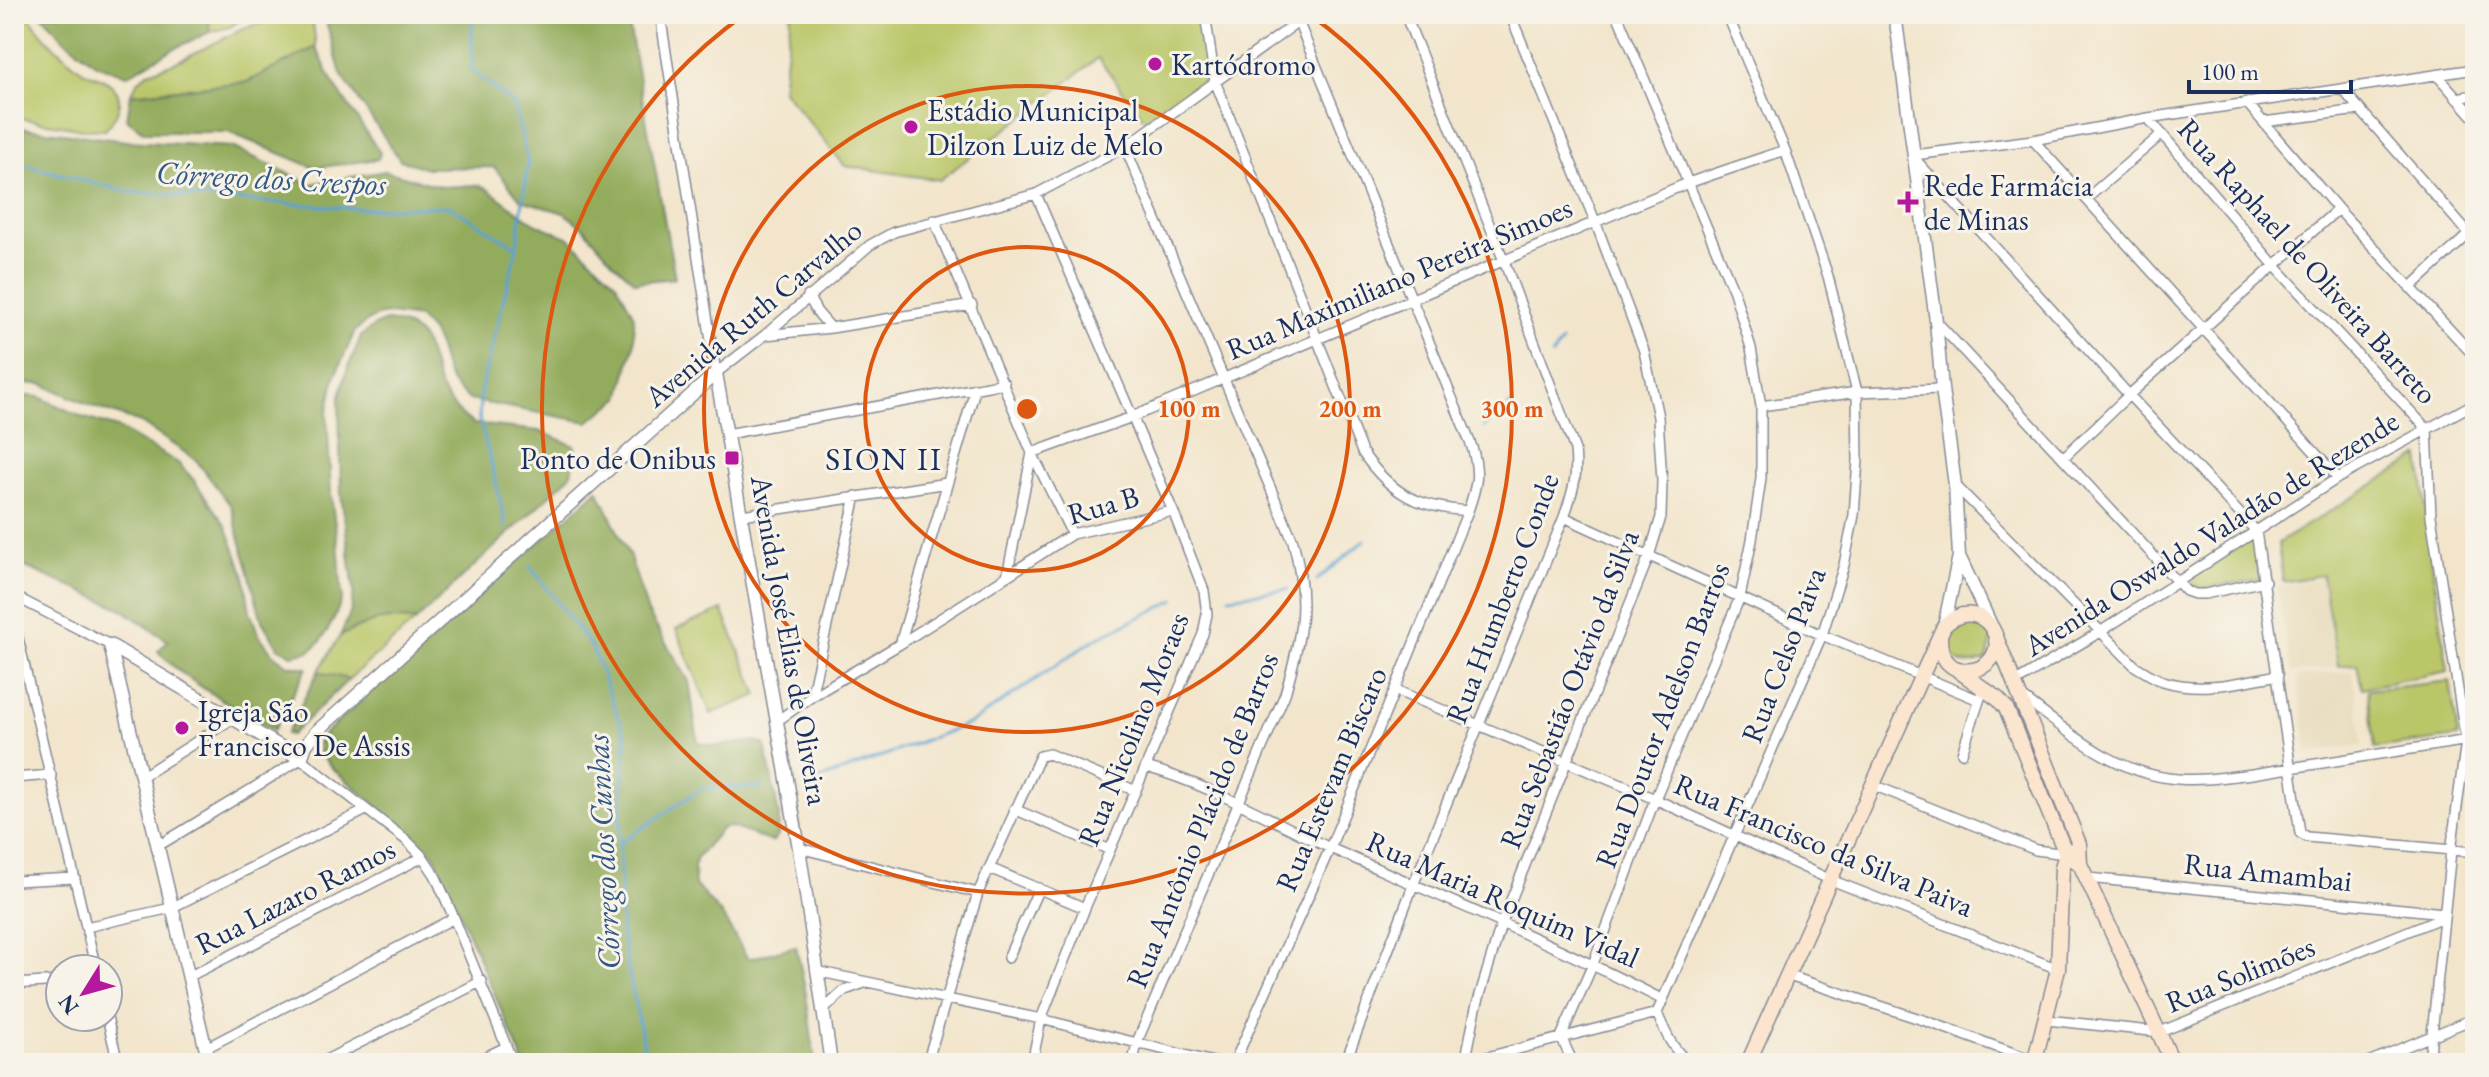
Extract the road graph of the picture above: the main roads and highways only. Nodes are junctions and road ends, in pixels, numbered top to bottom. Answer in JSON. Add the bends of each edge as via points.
{"nodes":[{"id":1,"x":1942,"y":632,"type":"junction"},
{"id":2,"x":1994,"y":632,"type":"junction"},
{"id":3,"x":1953,"y":667,"type":"junction"},
{"id":4,"x":2079,"y":844,"type":"junction"},
{"id":5,"x":2066,"y":854,"type":"junction"},
{"id":6,"x":2084,"y":871,"type":"junction"},
{"id":7,"x":2035,"y":1062,"type":"edge"},
{"id":8,"x":1748,"y":1063,"type":"edge"},
{"id":9,"x":2173,"y":1063,"type":"edge"}],
"edges":[{"from":1,"to":2,"type":"main road","via":[[1952,618],[1974,614]]},
{"from":1,"to":3,"type":"main road","via":[[1940,648]]},
{"from":1,"to":8,"type":"main road"},
{"from":2,"to":3,"type":"main road","via":[[1996,650],[1989,662],[1966,671]]},
{"from":2,"to":4,"type":"main road"},
{"from":3,"to":5,"type":"main road","via":[[1981,694],[1998,699],[2013,719]]},
{"from":4,"to":5,"type":"main road"},
{"from":4,"to":6,"type":"main road"},
{"from":5,"to":6,"type":"main road"},
{"from":5,"to":7,"type":"main road","via":[[2058,969]]},
{"from":6,"to":9,"type":"main road"}]}
